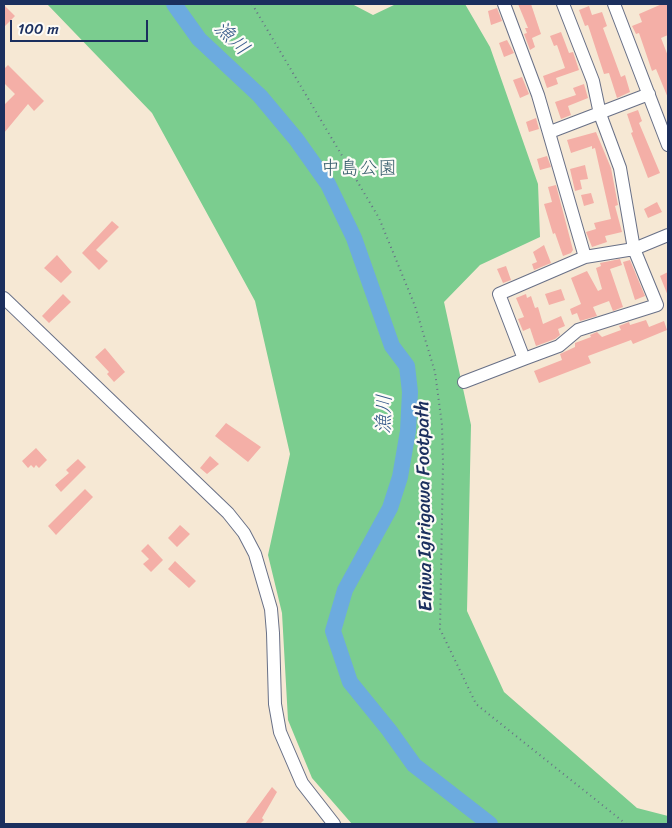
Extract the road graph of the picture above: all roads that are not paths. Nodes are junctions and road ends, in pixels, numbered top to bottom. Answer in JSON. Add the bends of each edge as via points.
{"nodes":[{"id":1,"x":504,"y":4,"type":"edge"},
{"id":2,"x":563,"y":4,"type":"edge"},
{"id":3,"x":618,"y":5,"type":"edge"},
{"id":4,"x":649,"y":94,"type":"junction"},
{"id":5,"x":600,"y":114,"type":"junction"},
{"id":6,"x":550,"y":132,"type":"junction"},
{"id":7,"x":668,"y":145,"type":"edge"},
{"id":8,"x":668,"y":235,"type":"edge"},
{"id":9,"x":634,"y":249,"type":"junction"},
{"id":10,"x":585,"y":256,"type":"junction"},
{"id":11,"x":4,"y":298,"type":"edge"},
{"id":12,"x":524,"y":359,"type":"junction"},
{"id":13,"x":464,"y":382,"type":"dead end"},
{"id":14,"x":334,"y":824,"type":"edge"}],
"edges":[{"from":1,"to":6,"type":"street"},
{"from":2,"to":5,"type":"street","via":[[592,82]]},
{"from":3,"to":4,"type":"street"},
{"from":4,"to":5,"type":"street"},
{"from":4,"to":7,"type":"street"},
{"from":5,"to":6,"type":"street"},
{"from":5,"to":9,"type":"street","via":[[620,168]]},
{"from":6,"to":10,"type":"street"},
{"from":8,"to":9,"type":"street"},
{"from":9,"to":10,"type":"street"},
{"from":9,"to":12,"type":"street","via":[[657,305],[578,330],[559,346]]},
{"from":10,"to":12,"type":"street","via":[[499,294]]},
{"from":11,"to":14,"type":"street","via":[[228,513],[244,533],[255,554],[270,609],[274,633],[275,704],[280,732],[302,783]]},
{"from":12,"to":13,"type":"street"}]}
